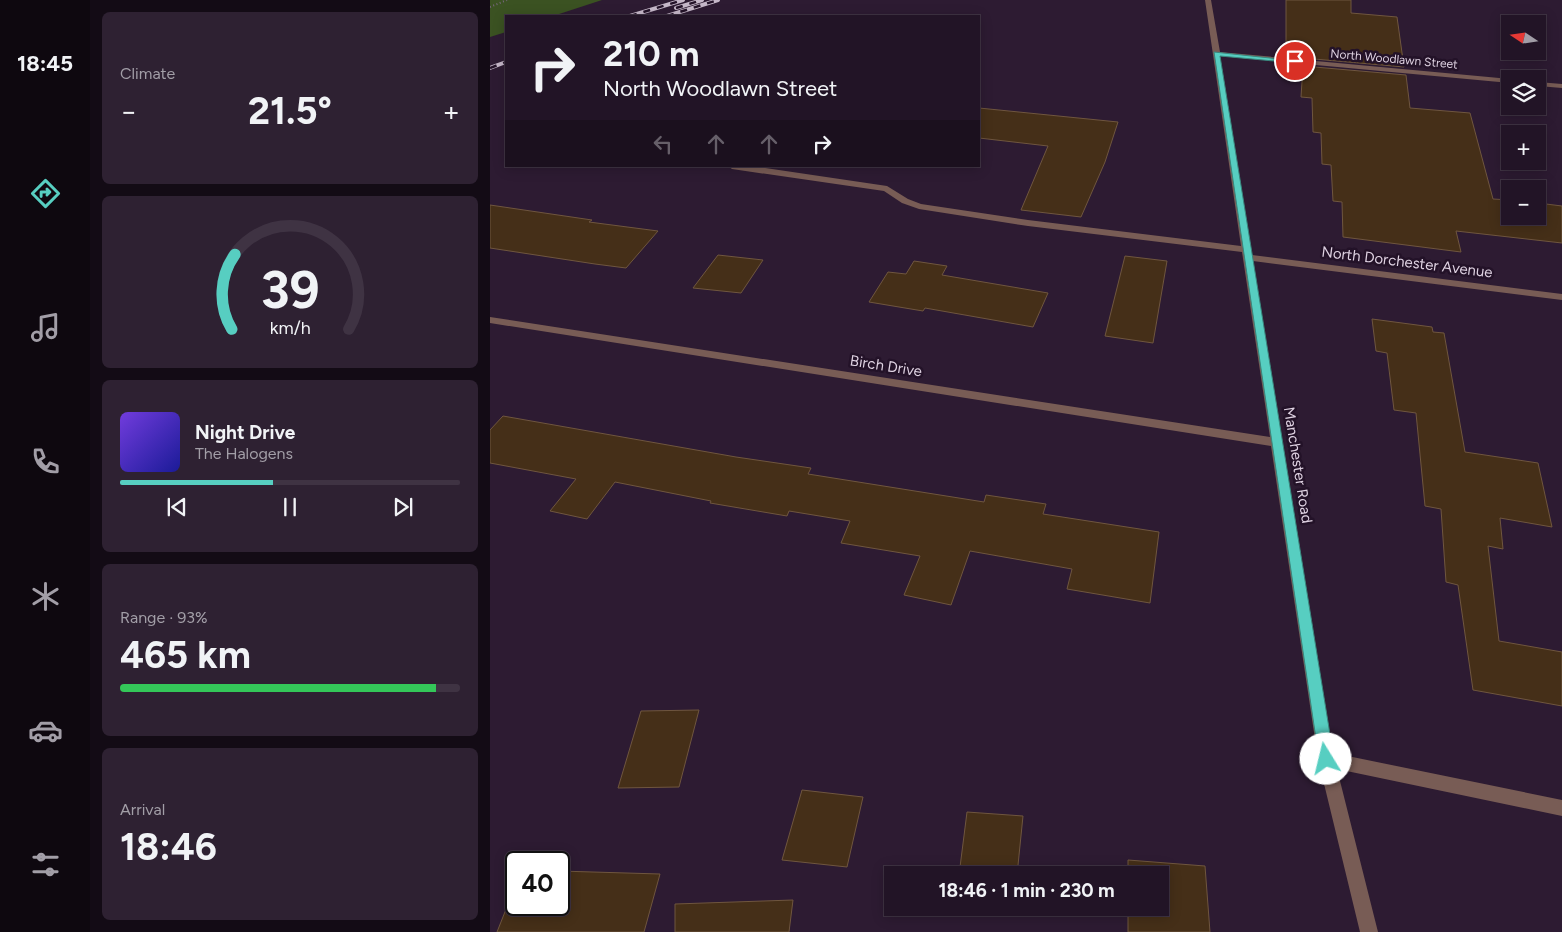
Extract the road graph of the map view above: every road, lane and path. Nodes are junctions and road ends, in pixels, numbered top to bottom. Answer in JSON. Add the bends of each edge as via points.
{"nodes":[{"id":1,"x":506,"y":0,"type":"edge"},
{"id":2,"x":1208,"y":0,"type":"edge"},
{"id":3,"x":490,"y":7,"type":"edge"},
{"id":4,"x":1217,"y":54,"type":"junction"},
{"id":5,"x":1501,"y":80,"type":"edge"},
{"id":6,"x":1546,"y":85,"type":"edge"},
{"id":7,"x":1562,"y":86,"type":"edge"},
{"id":8,"x":739,"y":167,"type":"edge"},
{"id":9,"x":1248,"y":253,"type":"junction"},
{"id":10,"x":1562,"y":297,"type":"edge"},
{"id":11,"x":490,"y":320,"type":"edge"},
{"id":12,"x":1278,"y":442,"type":"junction"},
{"id":13,"x":1326,"y":759,"type":"junction"},
{"id":14,"x":1562,"y":808,"type":"edge"},
{"id":15,"x":1369,"y":932,"type":"edge"}],
"edges":[{"from":1,"to":3,"type":"path"},
{"from":2,"to":4,"type":"street","name":"Manchester Road"},
{"from":4,"to":5,"type":"street","name":"North Woodlawn Street"},
{"from":4,"to":9,"type":"street","name":"Manchester Road"},
{"from":6,"to":7,"type":"street"},
{"from":8,"to":9,"type":"street","name":"North Dorchester Avenue","via":[[887,189],[919,206]]},
{"from":9,"to":10,"type":"street","name":"North Dorchester Avenue"},
{"from":9,"to":12,"type":"street","name":"Manchester Road"},
{"from":11,"to":12,"type":"street","name":"Birch Drive"},
{"from":12,"to":13,"type":"street","name":"Manchester Road"},
{"from":13,"to":14,"type":"street"},
{"from":13,"to":15,"type":"street","name":"Manchester Road"}]}
